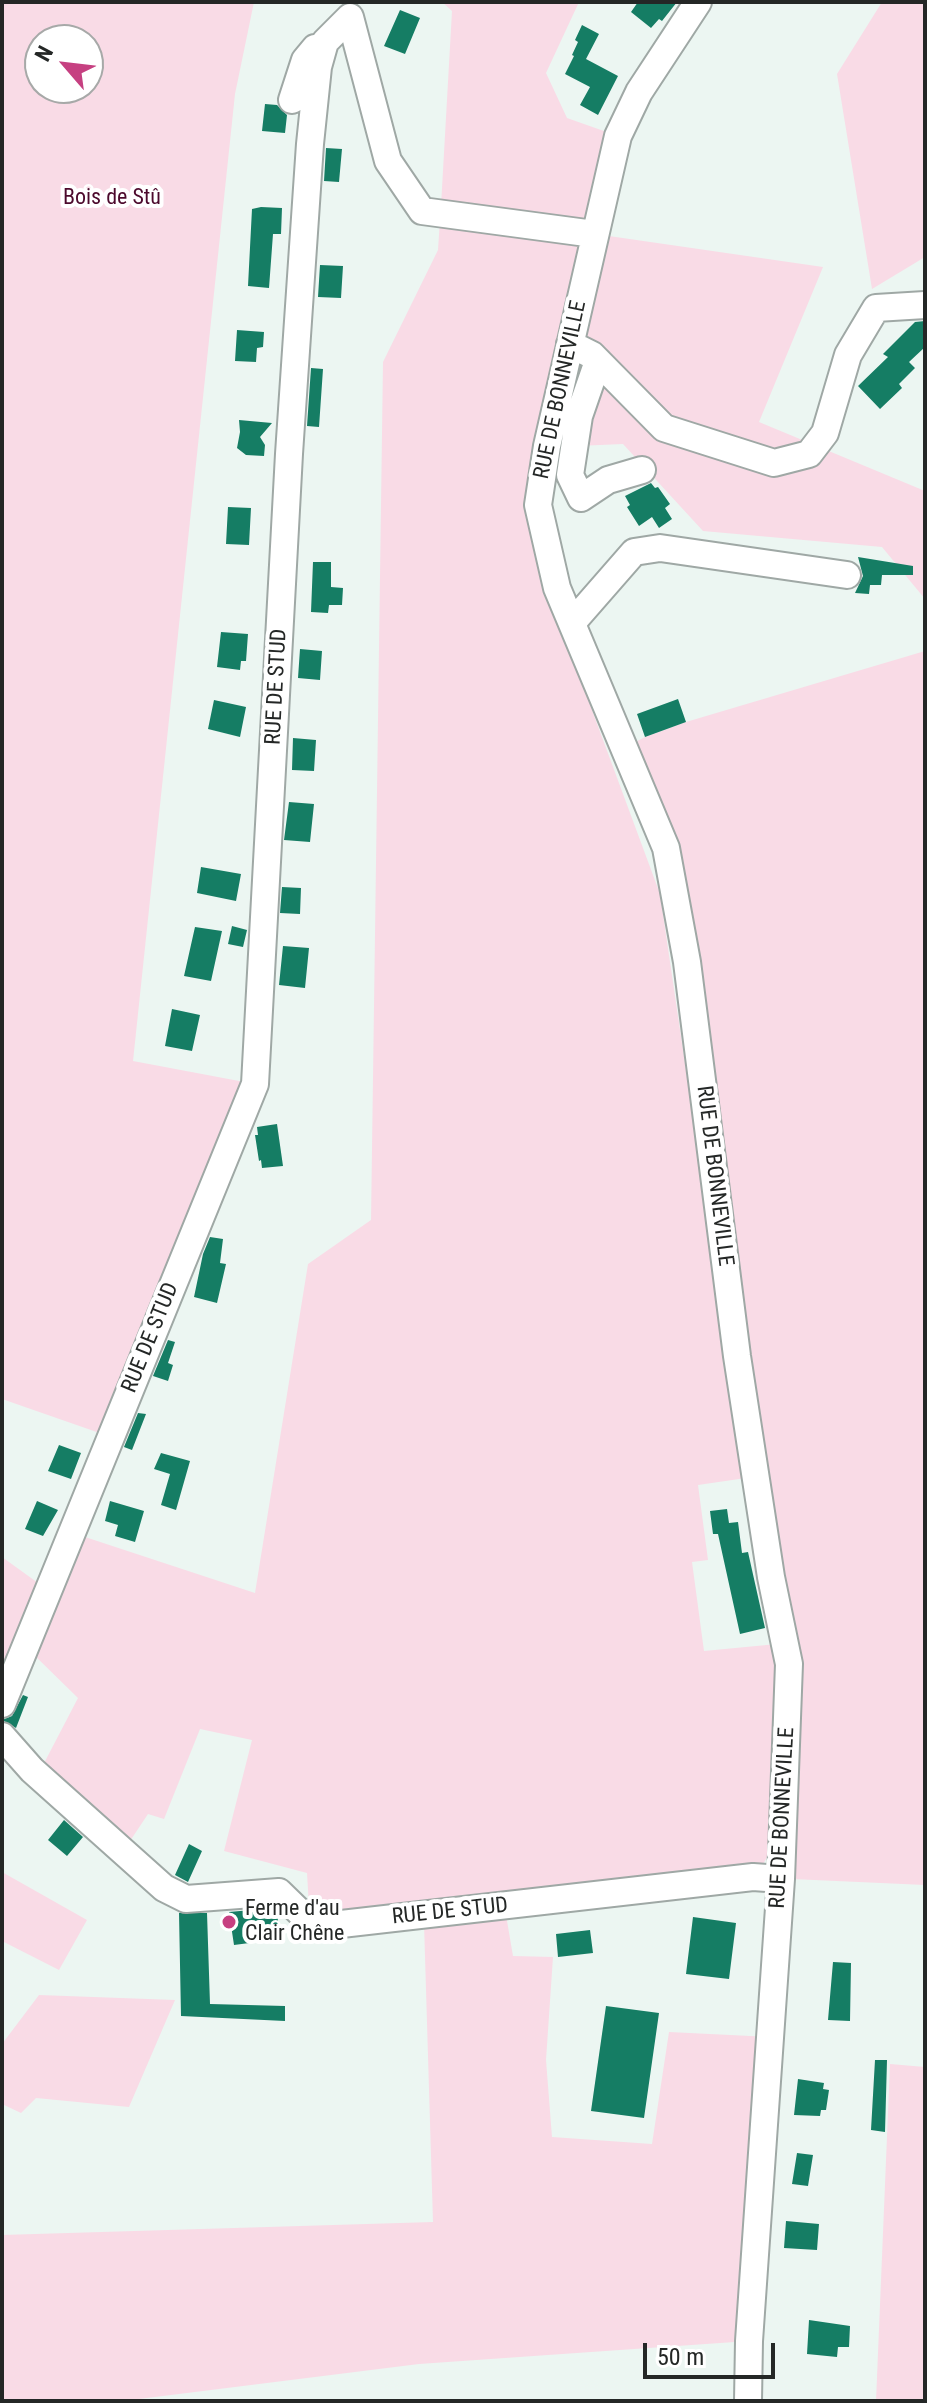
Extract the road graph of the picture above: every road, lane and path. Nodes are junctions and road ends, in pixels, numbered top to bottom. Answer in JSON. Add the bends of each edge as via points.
{"nodes":[{"id":1,"x":698,"y":2,"type":"edge"},
{"id":2,"x":325,"y":42,"type":"junction"},
{"id":3,"x":292,"y":100,"type":"dead end"},
{"id":4,"x":594,"y":234,"type":"junction"},
{"id":5,"x":925,"y":305,"type":"edge"},
{"id":6,"x":570,"y":344,"type":"junction"},
{"id":7,"x":598,"y":361,"type":"junction"},
{"id":8,"x":642,"y":470,"type":"dead end"},
{"id":9,"x":847,"y":575,"type":"dead end"},
{"id":10,"x":572,"y":623,"type":"junction"},
{"id":11,"x":2,"y":1704,"type":"edge"},
{"id":12,"x":2,"y":1736,"type":"edge"},
{"id":13,"x":781,"y":1879,"type":"junction"},
{"id":14,"x":748,"y":2401,"type":"edge"}],
"edges":[{"from":1,"to":4,"type":"street","name":"RUE DE BONNEVILLE","via":[[639,92],[618,136]]},
{"from":2,"to":3,"type":"street","via":[[311,50]]},
{"from":2,"to":4,"type":"street","via":[[350,17],[388,161],[422,211]]},
{"from":2,"to":11,"type":"street","name":"RUE DE STUD","via":[[318,67],[289,454],[255,1084]]},
{"from":4,"to":6,"type":"street","name":"RUE DE BONNEVILLE"},
{"from":5,"to":7,"type":"street","via":[[876,308],[848,355],[825,433],[809,454],[774,463],[664,428]]},
{"from":6,"to":7,"type":"street"},
{"from":6,"to":10,"type":"street","name":"RUE DE BONNEVILLE","via":[[538,505],[557,588]]},
{"from":7,"to":8,"type":"street","via":[[579,416],[570,475],[581,498],[608,480]]},
{"from":9,"to":10,"type":"street","via":[[660,548],[634,552]]},
{"from":10,"to":13,"type":"street","name":"RUE DE BONNEVILLE","via":[[666,848],[687,962],[737,1356],[789,1664]]},
{"from":12,"to":13,"type":"street","name":"RUE DE STUD","via":[[32,1770],[164,1888],[186,1899],[279,1892],[315,1927],[753,1877]]},
{"from":13,"to":14,"type":"street","name":"RUE DE BONNEVILLE"}]}
